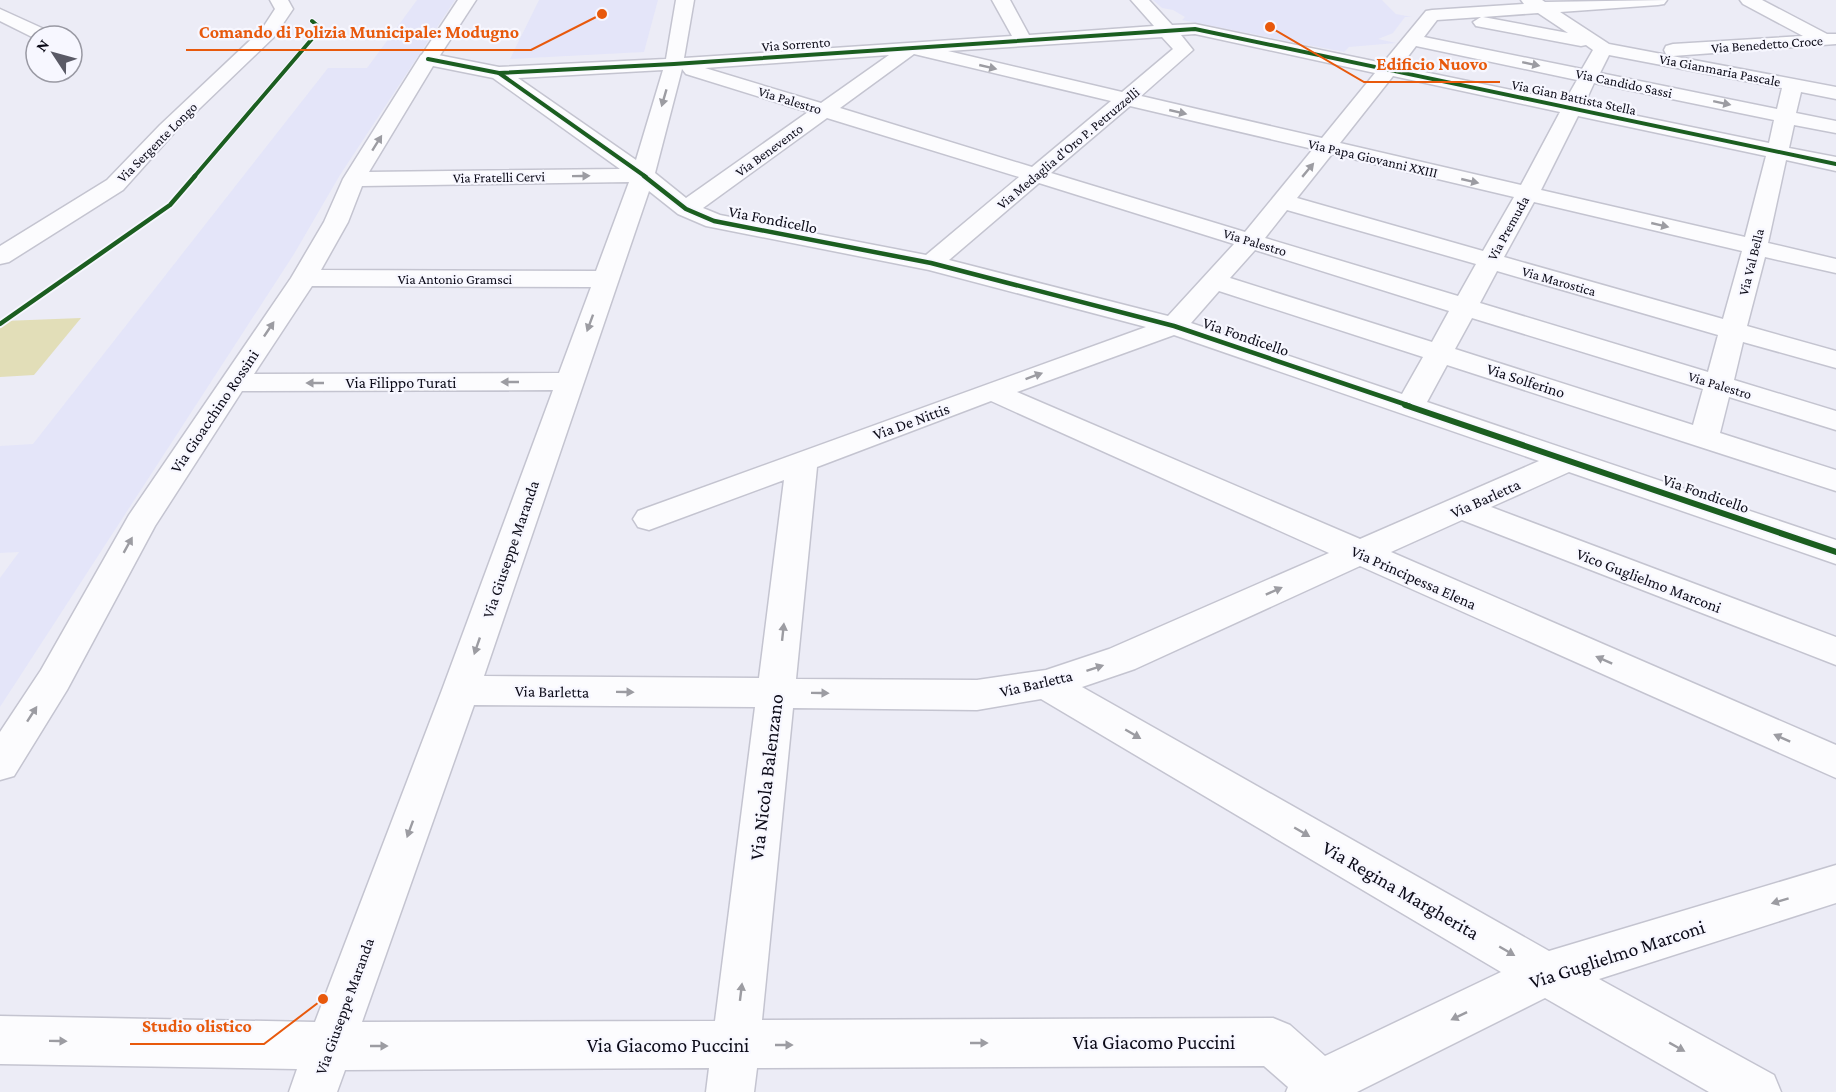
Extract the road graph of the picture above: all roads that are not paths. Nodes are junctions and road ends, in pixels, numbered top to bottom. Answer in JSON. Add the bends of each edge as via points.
{"nodes":[{"id":1,"x":14,"y":0,"type":"edge"},
{"id":2,"x":280,"y":0,"type":"edge"},
{"id":3,"x":467,"y":0,"type":"edge"},
{"id":4,"x":686,"y":0,"type":"edge"},
{"id":5,"x":1000,"y":0,"type":"edge"},
{"id":6,"x":1140,"y":0,"type":"edge"},
{"id":7,"x":1658,"y":0,"type":"edge"},
{"id":8,"x":1749,"y":0,"type":"edge"},
{"id":9,"x":1535,"y":3,"type":"edge"},
{"id":10,"x":0,"y":4,"type":"edge"},
{"id":11,"x":1467,"y":12,"type":"junction"},
{"id":12,"x":0,"y":14,"type":"edge"},
{"id":13,"x":24,"y":26,"type":"edge"},
{"id":14,"x":1166,"y":31,"type":"junction"},
{"id":15,"x":1023,"y":40,"type":"junction"},
{"id":16,"x":1412,"y":40,"type":"junction"},
{"id":17,"x":1832,"y":42,"type":"edge"},
{"id":18,"x":911,"y":48,"type":"junction"},
{"id":19,"x":1609,"y":48,"type":"junction"},
{"id":20,"x":428,"y":60,"type":"junction"},
{"id":21,"x":674,"y":64,"type":"junction"},
{"id":22,"x":1387,"y":69,"type":"junction"},
{"id":23,"x":499,"y":73,"type":"junction"},
{"id":24,"x":1590,"y":76,"type":"junction"},
{"id":25,"x":1792,"y":84,"type":"junction"},
{"id":26,"x":1836,"y":93,"type":"edge"},
{"id":27,"x":1127,"y":100,"type":"junction"},
{"id":28,"x":1571,"y":108,"type":"junction"},
{"id":29,"x":824,"y":110,"type":"junction"},
{"id":30,"x":1784,"y":116,"type":"junction"},
{"id":31,"x":1836,"y":127,"type":"edge"},
{"id":32,"x":1327,"y":147,"type":"junction"},
{"id":33,"x":1776,"y":152,"type":"junction"},
{"id":34,"x":1836,"y":164,"type":"edge"},
{"id":35,"x":1036,"y":175,"type":"junction"},
{"id":36,"x":643,"y":176,"type":"junction"},
{"id":37,"x":354,"y":179,"type":"junction"},
{"id":38,"x":1527,"y":194,"type":"junction"},
{"id":39,"x":1282,"y":201,"type":"junction"},
{"id":40,"x":686,"y":209,"type":"junction"},
{"id":41,"x":1250,"y":241,"type":"junction"},
{"id":42,"x":1755,"y":247,"type":"junction"},
{"id":43,"x":0,"y":257,"type":"edge"},
{"id":44,"x":1490,"y":261,"type":"junction"},
{"id":45,"x":931,"y":263,"type":"junction"},
{"id":46,"x":1836,"y":266,"type":"edge"},
{"id":47,"x":304,"y":278,"type":"junction"},
{"id":48,"x":606,"y":279,"type":"junction"},
{"id":49,"x":1214,"y":281,"type":"junction"},
{"id":50,"x":1465,"y":307,"type":"junction"},
{"id":51,"x":1174,"y":326,"type":"junction"},
{"id":52,"x":1734,"y":331,"type":"junction"},
{"id":53,"x":1440,"y":352,"type":"junction"},
{"id":54,"x":1836,"y":360,"type":"edge"},
{"id":55,"x":569,"y":381,"type":"junction"},
{"id":56,"x":233,"y":383,"type":"junction"},
{"id":57,"x":1719,"y":385,"type":"junction"},
{"id":58,"x":992,"y":391,"type":"junction"},
{"id":59,"x":1410,"y":406,"type":"junction"},
{"id":60,"x":1836,"y":421,"type":"edge"},
{"id":61,"x":1704,"y":438,"type":"junction"},
{"id":62,"x":1568,"y":460,"type":"junction"},
{"id":63,"x":802,"y":461,"type":"junction"},
{"id":64,"x":1836,"y":481,"type":"edge"},
{"id":65,"x":1462,"y":508,"type":"junction"},
{"id":66,"x":649,"y":519,"type":"dead end"},
{"id":67,"x":1836,"y":552,"type":"edge"},
{"id":68,"x":1359,"y":554,"type":"junction"},
{"id":69,"x":1836,"y":651,"type":"edge"},
{"id":70,"x":1046,"y":684,"type":"junction"},
{"id":71,"x":461,"y":690,"type":"junction"},
{"id":72,"x":776,"y":693,"type":"junction"},
{"id":73,"x":1836,"y":762,"type":"edge"},
{"id":74,"x":0,"y":764,"type":"edge"},
{"id":75,"x":1836,"y":884,"type":"edge"},
{"id":76,"x":1546,"y":974,"type":"junction"},
{"id":77,"x":0,"y":1040,"type":"edge"},
{"id":78,"x":735,"y":1045,"type":"junction"},
{"id":79,"x":329,"y":1046,"type":"junction"},
{"id":80,"x":1321,"y":1089,"type":"edge"},
{"id":81,"x":313,"y":1092,"type":"edge"},
{"id":82,"x":730,"y":1092,"type":"edge"},
{"id":83,"x":1757,"y":1092,"type":"edge"}],
"edges":[{"from":1,"to":10,"type":"street"},
{"from":2,"to":43,"type":"street","name":"Via Sergente Longo","via":[[284,9],[268,33],[166,129],[114,185]]},
{"from":3,"to":20,"type":"street","name":"Via Gioacchino Rossini"},
{"from":4,"to":21,"type":"street","name":"Via Giuseppe Maranda"},
{"from":5,"to":15,"type":"street"},
{"from":6,"to":14,"type":"street"},
{"from":7,"to":9,"type":"street"},
{"from":8,"to":17,"type":"street"},
{"from":9,"to":11,"type":"street"},
{"from":9,"to":19,"type":"street"},
{"from":11,"to":16,"type":"street","via":[[1427,11]]},
{"from":11,"to":19,"type":"street","via":[[1479,22]]},
{"from":12,"to":13,"type":"street"},
{"from":14,"to":15,"type":"street","name":"Via Sorrento"},
{"from":14,"to":22,"type":"street","name":"Via Gian Battista Stella","via":[[1195,29]]},
{"from":14,"to":27,"type":"street","name":"Via Medaglia d'Oro P. Petruzzelli","via":[[1184,50]]},
{"from":15,"to":18,"type":"street","name":"Via Sorrento"},
{"from":16,"to":22,"type":"street"},
{"from":16,"to":24,"type":"street","name":"Via Candido Sassi","one_way":true},
{"from":17,"to":19,"type":"street","name":"Via Benedetto Croce"},
{"from":18,"to":21,"type":"street","name":"Via Sorrento"},
{"from":18,"to":27,"type":"street","name":"Via Papa Giovanni XXIII","one_way":true},
{"from":18,"to":29,"type":"street","name":"Via Benevento"},
{"from":19,"to":24,"type":"street","name":"Via Premuda"},
{"from":19,"to":25,"type":"street","name":"Via Gianmaria Pascale"},
{"from":20,"to":23,"type":"street","name":"Via Sorrento"},
{"from":37,"to":20,"type":"street","name":"Via Gioacchino Rossini","one_way":true},
{"from":21,"to":23,"type":"street","name":"Via Sorrento"},
{"from":21,"to":29,"type":"street","name":"Via Palestro"},
{"from":21,"to":36,"type":"street","name":"Via Giuseppe Maranda","one_way":true},
{"from":22,"to":28,"type":"street","name":"Via Gian Battista Stella"},
{"from":22,"to":32,"type":"street"},
{"from":23,"to":36,"type":"street","name":"Via Fondicello"},
{"from":24,"to":28,"type":"street","name":"Via Premuda"},
{"from":24,"to":30,"type":"street","name":"Via Candido Sassi","one_way":true},
{"from":25,"to":26,"type":"street","name":"Via Gianmaria Pascale"},
{"from":25,"to":30,"type":"street","name":"Via Val Bella"},
{"from":27,"to":32,"type":"street","name":"Via Papa Giovanni XXIII","one_way":true},
{"from":27,"to":35,"type":"street","name":"Via Medaglia d'Oro P. Petruzzelli"},
{"from":28,"to":33,"type":"street","name":"Via Gian Battista Stella"},
{"from":28,"to":38,"type":"street","name":"Via Premuda"},
{"from":29,"to":35,"type":"street","name":"Via Palestro"},
{"from":29,"to":40,"type":"street","name":"Via Benevento"},
{"from":30,"to":31,"type":"street","name":"Via Candido Sassi"},
{"from":30,"to":33,"type":"street","name":"Via Val Bella"},
{"from":32,"to":38,"type":"street","name":"Via Papa Giovanni XXIII","one_way":true},
{"from":39,"to":32,"type":"street","one_way":true},
{"from":33,"to":34,"type":"street","name":"Via Gian Battista Stella"},
{"from":33,"to":42,"type":"street","name":"Via Val Bella"},
{"from":35,"to":41,"type":"street","name":"Via Palestro"},
{"from":35,"to":45,"type":"street","name":"Via Medaglia d'Oro P. Petruzzelli"},
{"from":37,"to":36,"type":"street","name":"Via Fratelli Cervi","one_way":true},
{"from":36,"to":40,"type":"street","name":"Via Fondicello"},
{"from":36,"to":48,"type":"street","name":"Via Giuseppe Maranda"},
{"from":37,"to":47,"type":"street","name":"Via Gioacchino Rossini","via":[[336,222]]},
{"from":38,"to":42,"type":"street","name":"Via Papa Giovanni XXIII","one_way":true},
{"from":38,"to":44,"type":"street","name":"Via Premuda"},
{"from":39,"to":41,"type":"street"},
{"from":39,"to":44,"type":"street","name":"Via Marostica"},
{"from":40,"to":45,"type":"street","name":"Via Fondicello","via":[[714,221]]},
{"from":41,"to":49,"type":"street"},
{"from":41,"to":50,"type":"street","name":"Via Palestro"},
{"from":42,"to":46,"type":"street","name":"Via Papa Giovanni XXIII"},
{"from":42,"to":52,"type":"street","name":"Via Val Bella"},
{"from":44,"to":50,"type":"street","name":"Via Premuda"},
{"from":44,"to":52,"type":"street","name":"Via Marostica"},
{"from":45,"to":51,"type":"street","name":"Via Fondicello"},
{"from":47,"to":48,"type":"street","name":"Via Antonio Gramsci"},
{"from":56,"to":47,"type":"street","name":"Via Gioacchino Rossini","one_way":true},
{"from":48,"to":55,"type":"street","name":"Via Giuseppe Maranda","one_way":true},
{"from":49,"to":51,"type":"street"},
{"from":49,"to":53,"type":"street","name":"Via Solferino"},
{"from":50,"to":53,"type":"street","name":"Via Premuda"},
{"from":50,"to":57,"type":"street","name":"Via Palestro"},
{"from":58,"to":51,"type":"street","name":"Via De Nittis","one_way":true},
{"from":51,"to":59,"type":"street","name":"Via Fondicello"},
{"from":52,"to":54,"type":"street","name":"Via Marostica"},
{"from":52,"to":57,"type":"street","name":"Via Val Bella"},
{"from":53,"to":59,"type":"street","name":"Via Premuda"},
{"from":53,"to":61,"type":"street","name":"Via Solferino"},
{"from":55,"to":56,"type":"street","name":"Via Filippo Turati","one_way":true},
{"from":55,"to":71,"type":"street","name":"Via Giuseppe Maranda","one_way":true},
{"from":74,"to":56,"type":"street","name":"Via Gioacchino Rossini","one_way":true,"via":[[54,680],[140,523]]},
{"from":57,"to":60,"type":"street","name":"Via Palestro"},
{"from":57,"to":61,"type":"street","name":"Via Val Bella"},
{"from":58,"to":63,"type":"street","name":"Via De Nittis"},
{"from":58,"to":68,"type":"street","name":"Via Principessa Elena"},
{"from":59,"to":62,"type":"street","name":"Via Fondicello"},
{"from":61,"to":64,"type":"street","name":"Via Solferino"},
{"from":62,"to":65,"type":"street","name":"Via Barletta"},
{"from":62,"to":67,"type":"street","name":"Via Fondicello"},
{"from":63,"to":66,"type":"street","name":"Via De Nittis"},
{"from":72,"to":63,"type":"street","name":"Via Nicola Balenzano","one_way":true},
{"from":65,"to":68,"type":"street","name":"Via Barletta"},
{"from":65,"to":69,"type":"street","name":"Vico Guglielmo Marconi"},
{"from":70,"to":68,"type":"street","name":"Via Barletta","one_way":true,"via":[[1122,659]]},
{"from":73,"to":68,"type":"street","name":"Via Principessa Elena","one_way":true},
{"from":72,"to":70,"type":"street","name":"Via Barletta","one_way":true,"via":[[977,695]]},
{"from":70,"to":76,"type":"street","name":"Via Regina Margherita","one_way":true},
{"from":71,"to":72,"type":"street","name":"Via Barletta","one_way":true},
{"from":71,"to":79,"type":"street","name":"Via Giuseppe Maranda","one_way":true},
{"from":78,"to":72,"type":"street","name":"Via Nicola Balenzano","one_way":true},
{"from":75,"to":76,"type":"street","name":"Via Guglielmo Marconi","one_way":true},
{"from":76,"to":80,"type":"street","name":"Via Guglielmo Marconi","one_way":true},
{"from":76,"to":83,"type":"street","name":"Via Regina Margherita","one_way":true},
{"from":77,"to":79,"type":"street","name":"Via Giacomo Puccini","one_way":true},
{"from":79,"to":78,"type":"street","name":"Via Giacomo Puccini","one_way":true},
{"from":78,"to":80,"type":"street","name":"Via Giacomo Puccini","one_way":true,"via":[[1273,1042]]},
{"from":78,"to":82,"type":"street","name":"Via Nicola Balenzano"},
{"from":79,"to":81,"type":"street","name":"Via Giuseppe Maranda"}]}
